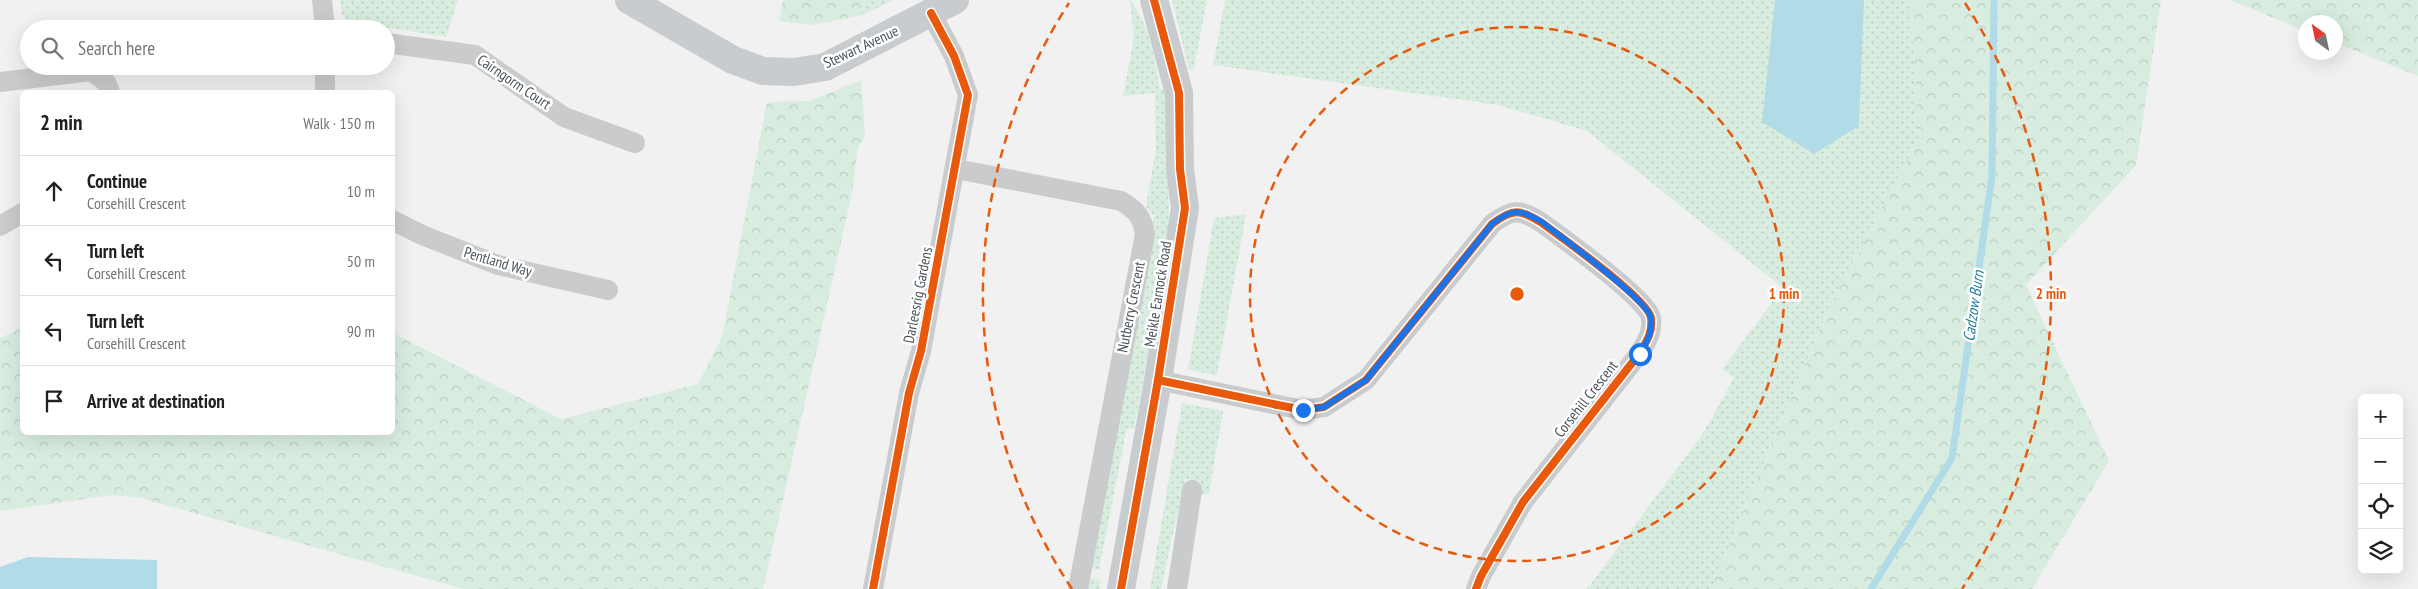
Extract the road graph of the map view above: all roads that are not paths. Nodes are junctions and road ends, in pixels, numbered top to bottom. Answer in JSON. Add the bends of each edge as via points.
{"nodes":[{"id":1,"x":322,"y":0,"type":"edge"},
{"id":2,"x":955,"y":0,"type":"edge"},
{"id":3,"x":1153,"y":1,"type":"edge"},
{"id":4,"x":643,"y":3,"type":"edge"},
{"id":5,"x":931,"y":13,"type":"junction"},
{"id":6,"x":324,"y":20,"type":"edge"},
{"id":7,"x":395,"y":44,"type":"edge"},
{"id":8,"x":58,"y":75,"type":"edge"},
{"id":9,"x":96,"y":75,"type":"edge"},
{"id":10,"x":325,"y":75,"type":"edge"},
{"id":11,"x":0,"y":82,"type":"edge"},
{"id":12,"x":109,"y":90,"type":"edge"},
{"id":13,"x":325,"y":90,"type":"edge"},
{"id":14,"x":636,"y":144,"type":"dead end"},
{"id":15,"x":956,"y":169,"type":"junction"},
{"id":16,"x":20,"y":214,"type":"edge"},
{"id":17,"x":395,"y":222,"type":"edge"},
{"id":18,"x":0,"y":226,"type":"edge"},
{"id":19,"x":608,"y":290,"type":"dead end"},
{"id":20,"x":1158,"y":380,"type":"junction"},
{"id":21,"x":1192,"y":490,"type":"dead end"},
{"id":22,"x":877,"y":588,"type":"edge"},
{"id":23,"x":1078,"y":589,"type":"edge"},
{"id":24,"x":1121,"y":589,"type":"edge"},
{"id":25,"x":1177,"y":589,"type":"edge"},
{"id":26,"x":1476,"y":589,"type":"edge"}],
"edges":[{"from":1,"to":6,"type":"street"},
{"from":2,"to":5,"type":"street","name":"Stewart Avenue"},
{"from":3,"to":20,"type":"street","name":"Meikle Earnock Road","via":[[1179,94],[1180,169],[1185,208]]},
{"from":4,"to":5,"type":"street","name":"Stewart Avenue","via":[[733,60],[763,71],[794,72],[825,67]]},
{"from":5,"to":15,"type":"street","name":"Darleesrig Gardens","via":[[954,56],[968,95]]},
{"from":7,"to":14,"type":"street","name":"Cairngorm Court","via":[[475,55],[564,117]]},
{"from":8,"to":11,"type":"street"},
{"from":9,"to":12,"type":"street","via":[[106,82]]},
{"from":10,"to":13,"type":"street"},
{"from":15,"to":22,"type":"street","name":"Darleesrig Gardens","via":[[922,351],[909,393]]},
{"from":15,"to":23,"type":"street","name":"Nutberry Crescent","via":[[1121,201],[1140,215],[1143,223],[1145,234]]},
{"from":16,"to":18,"type":"street"},
{"from":17,"to":19,"type":"street","name":"Pentland Way","via":[[498,265]]},
{"from":20,"to":24,"type":"street","name":"Meikle Earnock Road"},
{"from":20,"to":26,"type":"street","name":"Corsehill Crescent","via":[[1303,410],[1324,407],[1366,380],[1492,224],[1515,211],[1542,222],[1639,300],[1651,317],[1651,335],[1640,354],[1523,502]]},
{"from":21,"to":25,"type":"street"}]}
